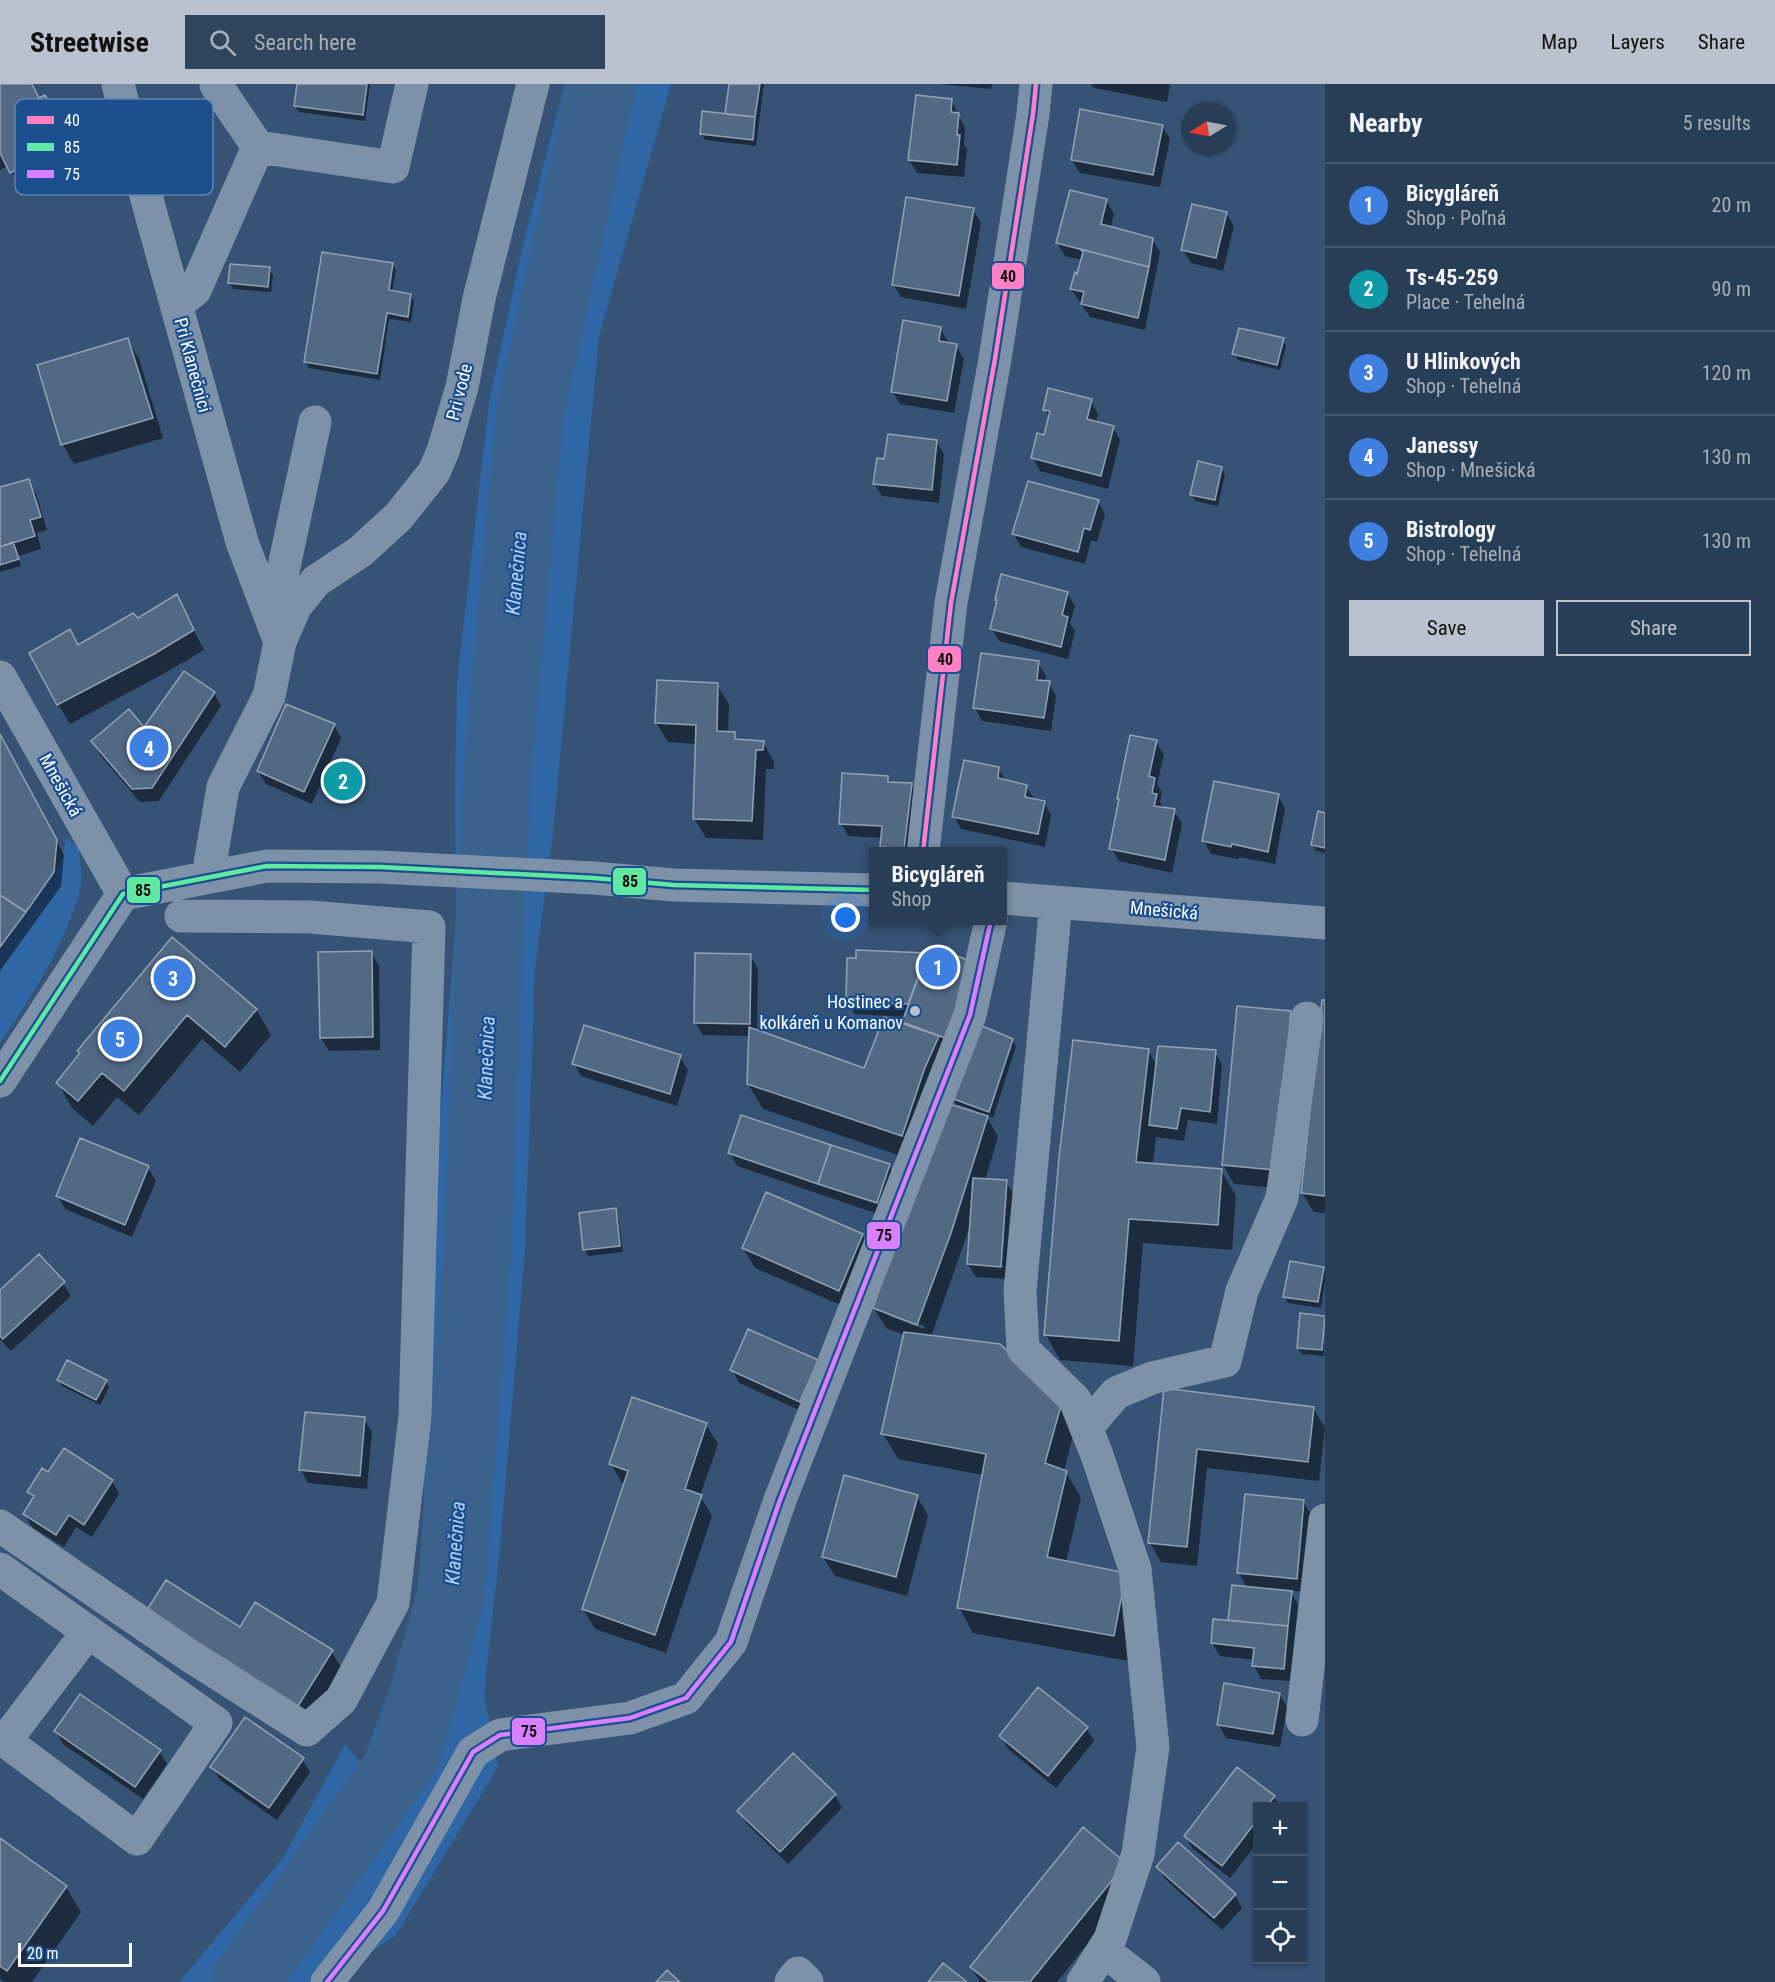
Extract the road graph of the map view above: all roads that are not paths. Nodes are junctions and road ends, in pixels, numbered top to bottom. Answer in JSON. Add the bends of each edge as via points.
{"nodes":[{"id":1,"x":118,"y":84,"type":"edge"},
{"id":2,"x":412,"y":84,"type":"edge"},
{"id":3,"x":533,"y":84,"type":"edge"},
{"id":4,"x":1036,"y":84,"type":"edge"},
{"id":5,"x":216,"y":85,"type":"edge"},
{"id":6,"x":122,"y":99,"type":"edge"},
{"id":7,"x":258,"y":147,"type":"junction"},
{"id":8,"x":146,"y":195,"type":"edge"},
{"id":9,"x":177,"y":304,"type":"junction"},
{"id":10,"x":315,"y":422,"type":"dead end"},
{"id":11,"x":267,"y":602,"type":"junction"},
{"id":12,"x":280,"y":642,"type":"junction"},
{"id":13,"x":0,"y":677,"type":"edge"},
{"id":14,"x":924,"y":847,"type":"edge"},
{"id":15,"x":208,"y":876,"type":"junction"},
{"id":16,"x":869,"y":890,"type":"edge"},
{"id":17,"x":123,"y":894,"type":"junction"},
{"id":18,"x":1007,"y":898,"type":"edge"},
{"id":19,"x":1056,"y":902,"type":"junction"},
{"id":20,"x":181,"y":916,"type":"dead end"},
{"id":21,"x":1325,"y":924,"type":"edge"},
{"id":22,"x":989,"y":925,"type":"edge"},
{"id":23,"x":1307,"y":1018,"type":"dead end"},
{"id":24,"x":0,"y":1082,"type":"edge"},
{"id":25,"x":1086,"y":1428,"type":"junction"},
{"id":26,"x":1325,"y":1520,"type":"edge"},
{"id":27,"x":0,"y":1526,"type":"edge"},
{"id":28,"x":0,"y":1569,"type":"edge"},
{"id":29,"x":88,"y":1632,"type":"junction"},
{"id":30,"x":1302,"y":1720,"type":"dead end"},
{"id":31,"x":1103,"y":1950,"type":"junction"},
{"id":32,"x":327,"y":1982,"type":"edge"},
{"id":33,"x":791,"y":1982,"type":"edge"},
{"id":34,"x":807,"y":1982,"type":"edge"},
{"id":35,"x":1083,"y":1982,"type":"edge"},
{"id":36,"x":1144,"y":1982,"type":"edge"}],
"edges":[{"from":1,"to":6,"type":"street","name":"Pri Klanečnici"},
{"from":2,"to":7,"type":"street","via":[[393,167]]},
{"from":3,"to":12,"type":"street","name":"Pri vode","via":[[479,298],[462,387],[434,472],[399,516],[360,551],[316,581],[295,607]]},
{"from":4,"to":14,"type":"street","via":[[995,359],[951,603]]},
{"from":5,"to":7,"type":"street"},
{"from":7,"to":9,"type":"street","via":[[195,290]]},
{"from":8,"to":9,"type":"street","name":"Pri Klanečnici"},
{"from":9,"to":11,"type":"street","name":"Pri Klanečnici","via":[[242,542]]},
{"from":10,"to":11,"type":"street","via":[[282,576]]},
{"from":11,"to":12,"type":"street","name":"Pri Klanečnici"},
{"from":12,"to":15,"type":"street","name":"Pri vode","via":[[269,696],[223,787]]},
{"from":13,"to":17,"type":"street","name":"Mnešická"},
{"from":15,"to":16,"type":"street","via":[[267,866],[380,867],[674,885]]},
{"from":15,"to":17,"type":"street"},
{"from":17,"to":24,"type":"street"},
{"from":18,"to":19,"type":"street","name":"Mnešická"},
{"from":19,"to":21,"type":"street","name":"Mnešická"},
{"from":19,"to":25,"type":"street","via":[[1020,1291],[1023,1349],[1075,1400]]},
{"from":20,"to":27,"type":"street","via":[[310,917],[429,927],[415,1416],[393,1603],[341,1700],[307,1730],[187,1654]]},
{"from":22,"to":32,"type":"street","via":[[970,1016],[780,1500],[731,1642],[686,1698],[630,1718],[500,1735],[473,1752],[383,1911]]},
{"from":23,"to":25,"type":"street","via":[[1282,1198],[1242,1291],[1225,1361],[1152,1378],[1116,1393]]},
{"from":25,"to":31,"type":"street","via":[[1135,1569],[1153,1747],[1138,1854]]},
{"from":26,"to":30,"type":"street"},
{"from":28,"to":29,"type":"street"},
{"from":29,"to":29,"type":"street","via":[[216,1723],[137,1839],[5,1741]]},
{"from":31,"to":35,"type":"street"},
{"from":31,"to":36,"type":"street"},
{"from":33,"to":34,"type":"street","via":[[798,1973]]}]}
